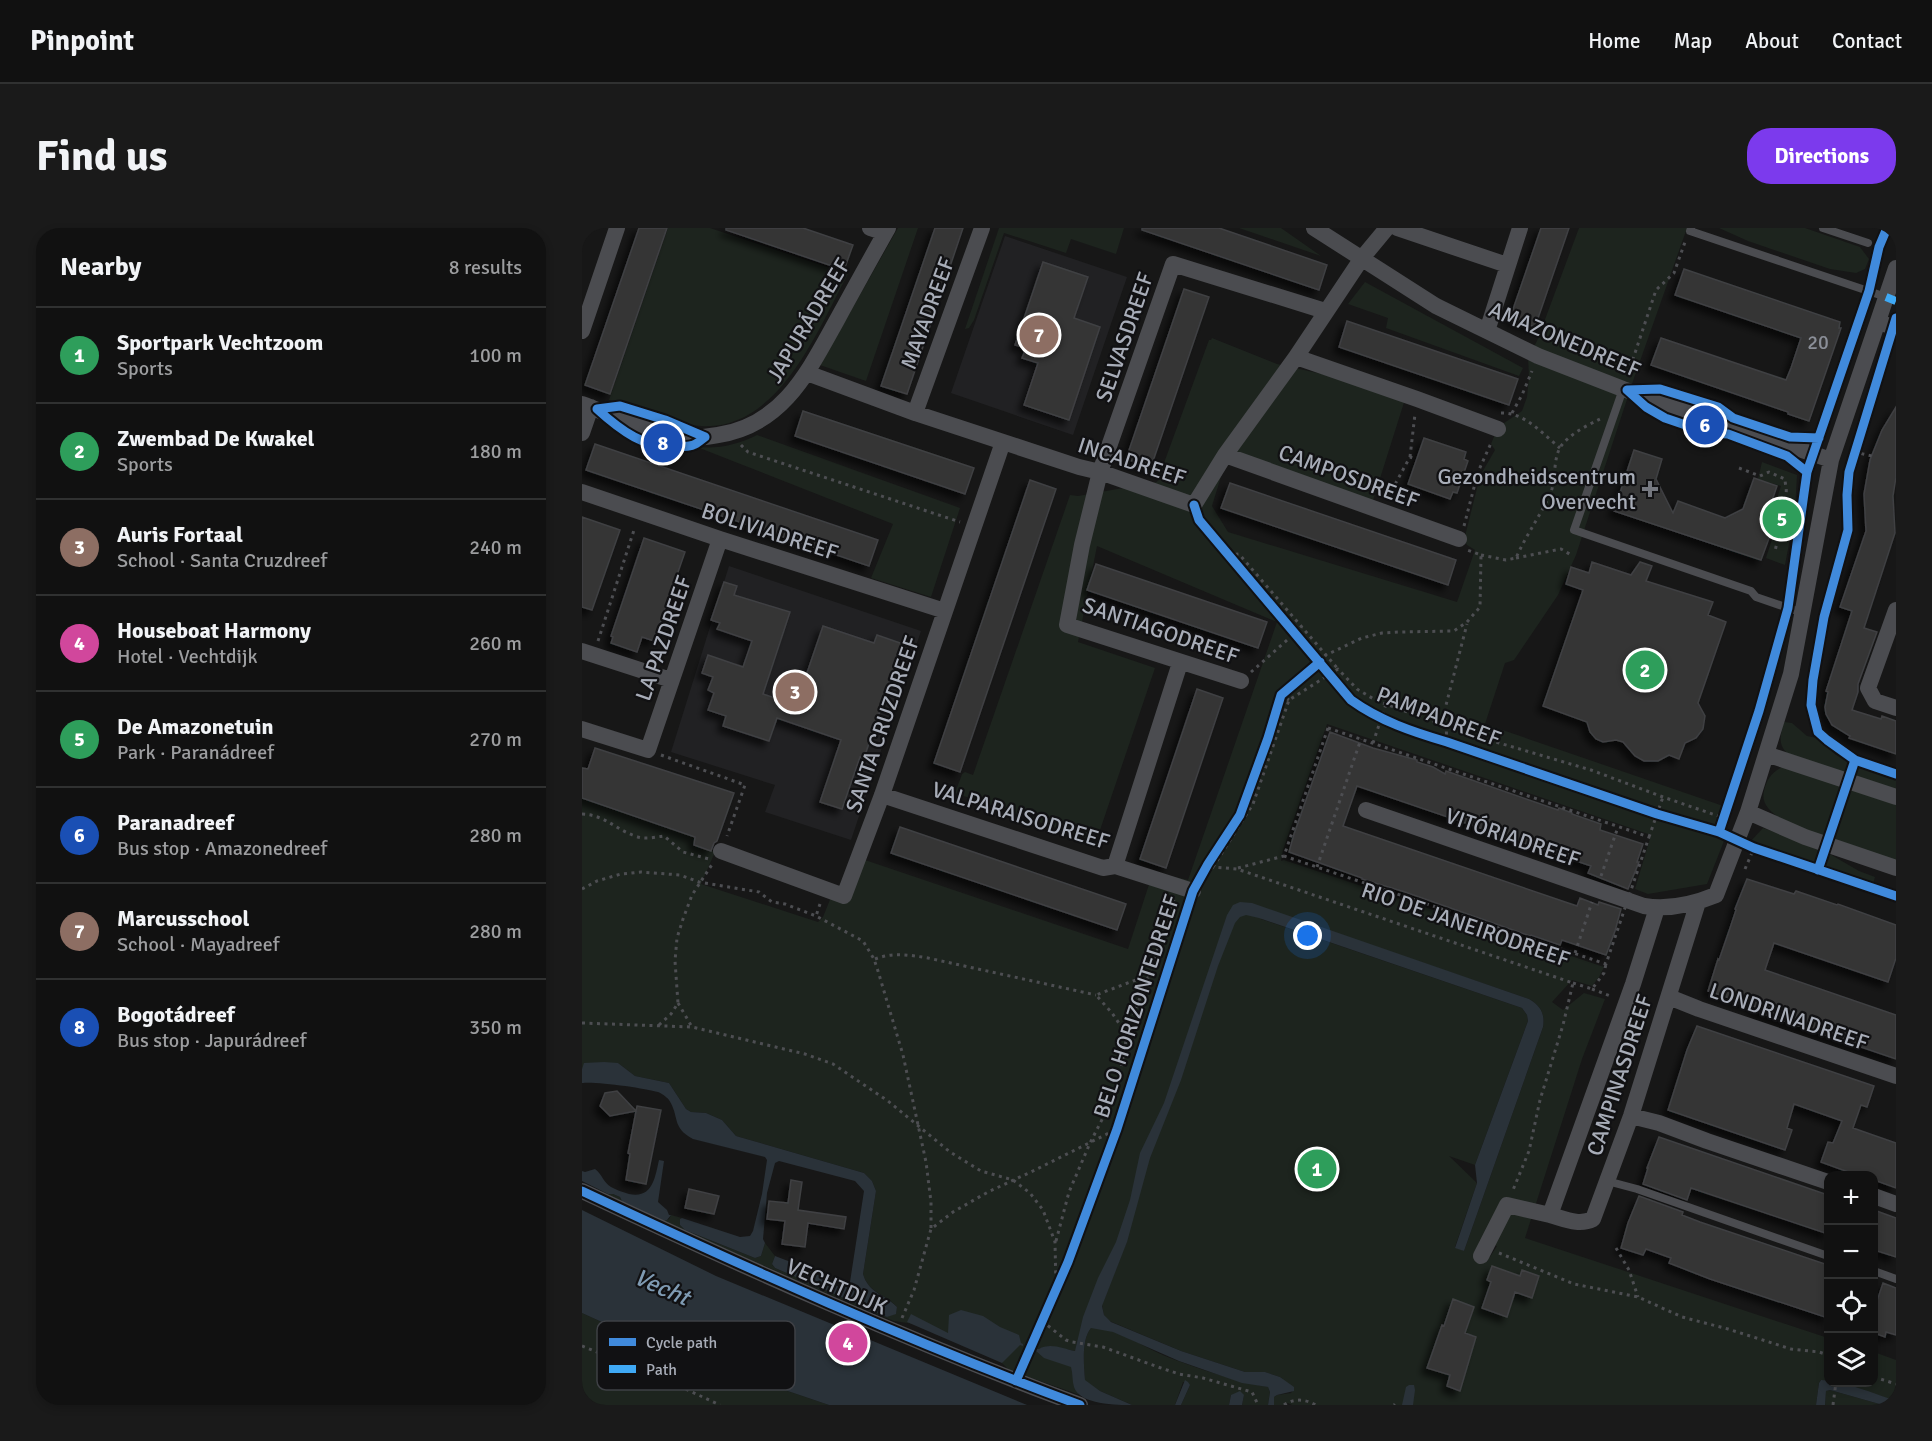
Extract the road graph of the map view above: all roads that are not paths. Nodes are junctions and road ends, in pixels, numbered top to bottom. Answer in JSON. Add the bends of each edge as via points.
{"nodes":[{"id":1,"x":617,"y":228,"type":"edge"},
{"id":2,"x":982,"y":228,"type":"edge"},
{"id":3,"x":1314,"y":228,"type":"edge"},
{"id":4,"x":1387,"y":228,"type":"edge"},
{"id":5,"x":1396,"y":228,"type":"edge"},
{"id":6,"x":1520,"y":228,"type":"edge"},
{"id":7,"x":1823,"y":228,"type":"edge"},
{"id":8,"x":881,"y":230,"type":"edge"},
{"id":9,"x":1690,"y":230,"type":"edge"},
{"id":10,"x":1868,"y":243,"type":"dead end"},
{"id":11,"x":1362,"y":258,"type":"junction"},
{"id":12,"x":1507,"y":266,"type":"junction"},
{"id":13,"x":1896,"y":268,"type":"edge"},
{"id":14,"x":1886,"y":297,"type":"junction"},
{"id":15,"x":1325,"y":311,"type":"junction"},
{"id":16,"x":585,"y":313,"type":"edge"},
{"id":17,"x":1878,"y":322,"type":"junction"},
{"id":18,"x":1896,"y":328,"type":"edge"},
{"id":19,"x":582,"y":331,"type":"edge"},
{"id":20,"x":1487,"y":331,"type":"junction"},
{"id":21,"x":1296,"y":357,"type":"junction"},
{"id":22,"x":807,"y":373,"type":"junction"},
{"id":23,"x":1623,"y":389,"type":"junction"},
{"id":24,"x":586,"y":405,"type":"edge"},
{"id":25,"x":915,"y":412,"type":"junction"},
{"id":26,"x":1498,"y":429,"type":"road end"},
{"id":27,"x":582,"y":433,"type":"edge"},
{"id":28,"x":1003,"y":442,"type":"junction"},
{"id":29,"x":1225,"y":455,"type":"junction"},
{"id":30,"x":1831,"y":460,"type":"junction"},
{"id":31,"x":1100,"y":472,"type":"junction"},
{"id":32,"x":582,"y":492,"type":"edge"},
{"id":33,"x":720,"y":539,"type":"junction"},
{"id":34,"x":1458,"y":539,"type":"road end"},
{"id":35,"x":1896,"y":610,"type":"edge"},
{"id":36,"x":945,"y":611,"type":"junction"},
{"id":37,"x":1803,"y":613,"type":"junction"},
{"id":38,"x":587,"y":653,"type":"edge"},
{"id":39,"x":1180,"y":663,"type":"junction"},
{"id":40,"x":671,"y":680,"type":"junction"},
{"id":41,"x":1241,"y":681,"type":"road end"},
{"id":42,"x":1896,"y":708,"type":"edge"},
{"id":43,"x":582,"y":729,"type":"edge"},
{"id":44,"x":1766,"y":754,"type":"junction"},
{"id":45,"x":882,"y":795,"type":"junction"},
{"id":46,"x":1896,"y":797,"type":"edge"},
{"id":47,"x":1366,"y":810,"type":"dead end"},
{"id":48,"x":1748,"y":813,"type":"junction"},
{"id":49,"x":722,"y":851,"type":"road end"},
{"id":50,"x":1115,"y":866,"type":"junction"},
{"id":51,"x":1896,"y":868,"type":"edge"},
{"id":52,"x":1186,"y":889,"type":"road end"},
{"id":53,"x":1698,"y":902,"type":"junction"},
{"id":54,"x":1651,"y":907,"type":"junction"},
{"id":55,"x":1669,"y":997,"type":"junction"},
{"id":56,"x":1896,"y":1076,"type":"edge"},
{"id":57,"x":1630,"y":1116,"type":"junction"},
{"id":58,"x":1607,"y":1181,"type":"junction"},
{"id":59,"x":1824,"y":1181,"type":"edge"},
{"id":60,"x":582,"y":1191,"type":"edge"},
{"id":61,"x":1878,"y":1197,"type":"edge"},
{"id":62,"x":1896,"y":1204,"type":"edge"},
{"id":63,"x":1550,"y":1215,"type":"junction"},
{"id":64,"x":1484,"y":1252,"type":"road end"},
{"id":65,"x":1824,"y":1255,"type":"edge"},
{"id":66,"x":1878,"y":1272,"type":"edge"},
{"id":67,"x":1896,"y":1279,"type":"edge"},
{"id":68,"x":1080,"y":1405,"type":"edge"}],
"edges":[{"from":1,"to":16,"type":"street"},
{"from":2,"to":25,"type":"street","name":"MAYADREEF"},
{"from":3,"to":11,"type":"street","name":"AMAZONEDREEF"},
{"from":4,"to":11,"type":"street"},
{"from":5,"to":12,"type":"street","name":"AMAZONEDREEF"},
{"from":6,"to":12,"type":"street"},
{"from":7,"to":10,"type":"lane"},
{"from":8,"to":22,"type":"street","name":"JAPURÁDREEF"},
{"from":9,"to":14,"type":"lane"},
{"from":11,"to":15,"type":"street","name":"INCADREEF"},
{"from":11,"to":20,"type":"street","name":"AMAZONEDREEF","via":[[1436,306]]},
{"from":12,"to":20,"type":"street"},
{"from":13,"to":14,"type":"street"},
{"from":14,"to":17,"type":"street"},
{"from":15,"to":21,"type":"street","name":"INCADREEF"},
{"from":15,"to":31,"type":"street","name":"SELVASDREEF","via":[[1173,264]]},
{"from":16,"to":19,"type":"street"},
{"from":17,"to":18,"type":"street"},
{"from":17,"to":30,"type":"street"},
{"from":20,"to":23,"type":"street","name":"AMAZONEDREEF"},
{"from":21,"to":26,"type":"street"},
{"from":21,"to":29,"type":"street","name":"INCADREEF"},
{"from":22,"to":24,"type":"street","name":"JAPURÁDREEF","via":[[786,401],[763,419],[734,433],[705,438],[660,432]]},
{"from":22,"to":25,"type":"street","name":"INCADREEF"},
{"from":23,"to":30,"type":"street","name":"AMAZONEDREEF"},
{"from":23,"to":37,"type":"lane","via":[[1574,530]]},
{"from":24,"to":27,"type":"street"},
{"from":25,"to":28,"type":"street","name":"INCADREEF"},
{"from":28,"to":31,"type":"street","name":"INCADREEF"},
{"from":28,"to":36,"type":"street","name":"SANTA CRUZDREEF"},
{"from":29,"to":31,"type":"street","name":"INCADREEF","via":[[1194,505]]},
{"from":29,"to":34,"type":"street","name":"CAMPOSDREEF"},
{"from":30,"to":37,"type":"street"},
{"from":31,"to":39,"type":"street","name":"SANTIAGODREEF","via":[[1067,626]]},
{"from":32,"to":33,"type":"street","name":"BOLIVIADREEF"},
{"from":33,"to":36,"type":"street","name":"BOLIVIADREEF"},
{"from":33,"to":40,"type":"street","name":"LA PAZDREEF"},
{"from":35,"to":42,"type":"street","via":[[1868,688],[1875,701]]},
{"from":36,"to":45,"type":"street","name":"SANTA CRUZDREEF"},
{"from":37,"to":44,"type":"street","via":[[1791,674]]},
{"from":38,"to":40,"type":"street"},
{"from":39,"to":41,"type":"street","name":"SANTIAGODREEF"},
{"from":39,"to":50,"type":"street","name":"VALPARAISODREEF"},
{"from":40,"to":43,"type":"street","name":"LA PAZDREEF","via":[[648,750]]},
{"from":44,"to":46,"type":"street"},
{"from":44,"to":48,"type":"street"},
{"from":45,"to":49,"type":"street","name":"SANTA CRUZDREEF","via":[[844,896]]},
{"from":45,"to":50,"type":"street","name":"VALPARAISODREEF","via":[[1103,868]]},
{"from":47,"to":54,"type":"street","name":"VITÓRIADREEF"},
{"from":48,"to":51,"type":"street"},
{"from":48,"to":53,"type":"street","via":[[1716,896]]},
{"from":50,"to":52,"type":"street"},
{"from":53,"to":54,"type":"street"},
{"from":53,"to":55,"type":"street","name":"CAMPINASDREEF"},
{"from":54,"to":63,"type":"street","name":"CAMPINASDREEF","via":[[1626,1002]]},
{"from":55,"to":56,"type":"street","name":"LONDRINADREEF"},
{"from":55,"to":57,"type":"street","name":"CAMPINASDREEF"},
{"from":57,"to":58,"type":"street","name":"CAMPINASDREEF"},
{"from":57,"to":59,"type":"street"},
{"from":58,"to":63,"type":"street","name":"CAMPINASDREEF","via":[[1593,1219],[1578,1223]]},
{"from":58,"to":65,"type":"lane"},
{"from":60,"to":68,"type":"street","name":"VECHTDIJK","via":[[893,1332]]},
{"from":61,"to":62,"type":"street"},
{"from":63,"to":64,"type":"street","name":"CAMPINASDREEF","via":[[1507,1206]]},
{"from":66,"to":67,"type":"lane"}]}
